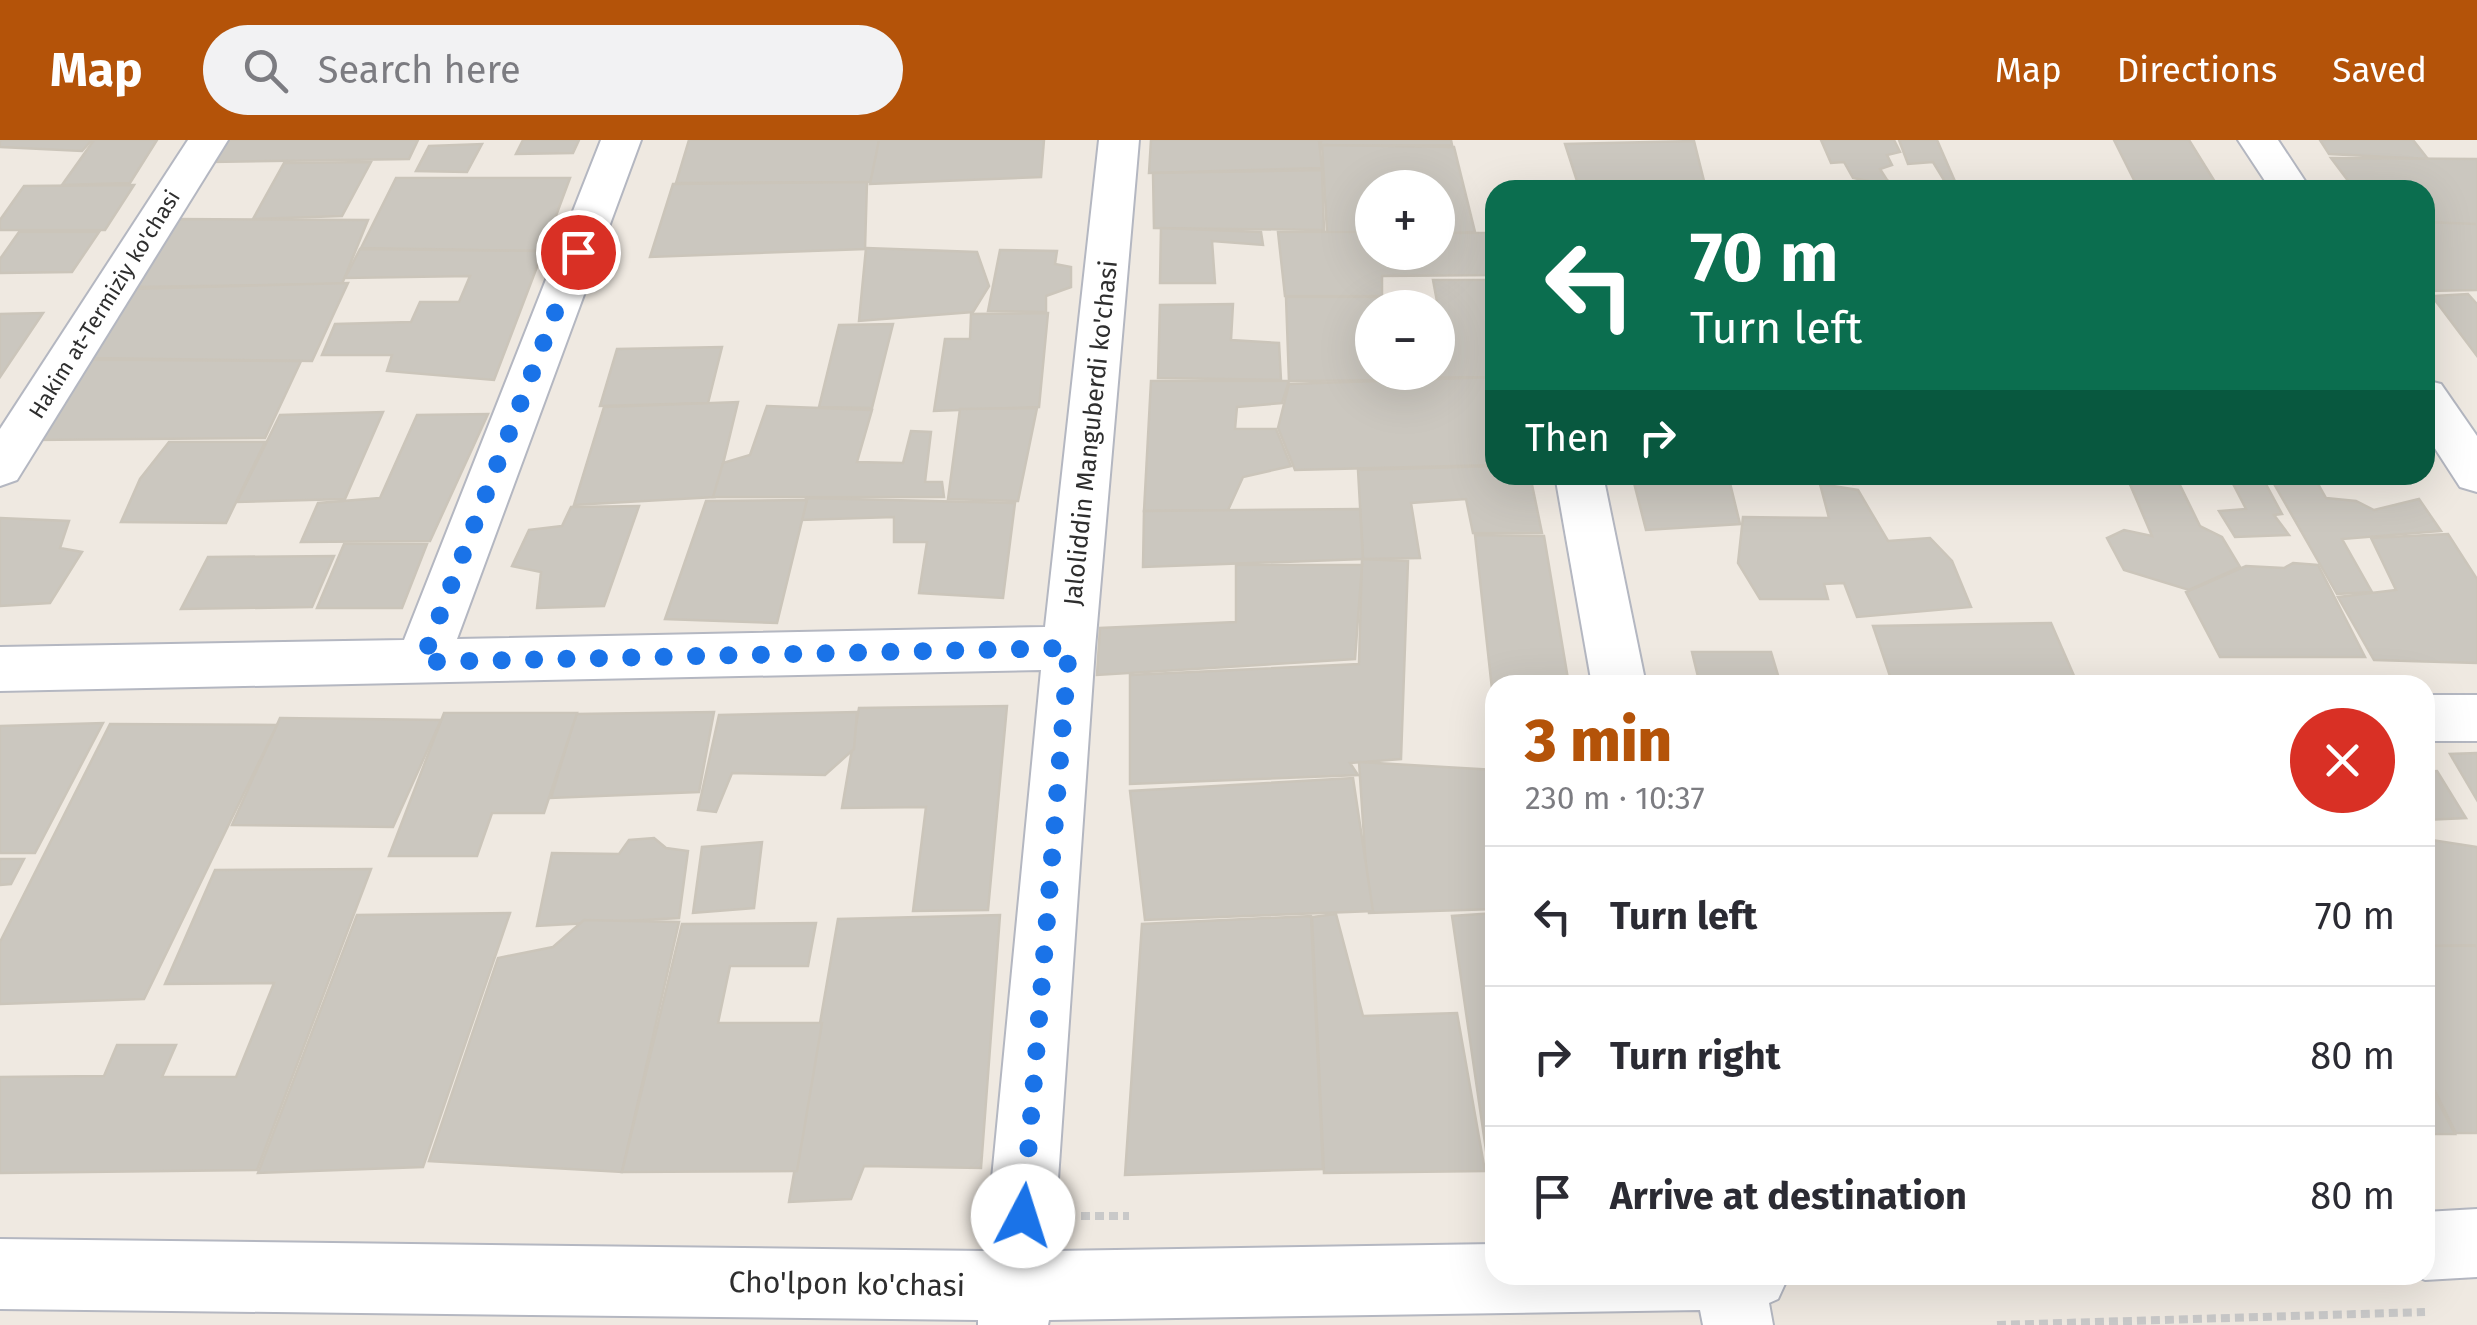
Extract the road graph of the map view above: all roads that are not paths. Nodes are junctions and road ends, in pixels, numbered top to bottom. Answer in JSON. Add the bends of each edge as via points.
{"nodes":[{"id":1,"x":208,"y":140,"type":"edge"},
{"id":2,"x":621,"y":140,"type":"edge"},
{"id":3,"x":1119,"y":140,"type":"edge"},
{"id":4,"x":2258,"y":140,"type":"edge"},
{"id":5,"x":2284,"y":180,"type":"edge"},
{"id":6,"x":2435,"y":411,"type":"edge"},
{"id":7,"x":0,"y":468,"type":"edge"},
{"id":8,"x":2477,"y":474,"type":"edge"},
{"id":9,"x":1582,"y":485,"type":"edge"},
{"id":10,"x":1069,"y":648,"type":"junction"},
{"id":11,"x":422,"y":662,"type":"junction"},
{"id":12,"x":0,"y":669,"type":"edge"},
{"id":13,"x":1616,"y":675,"type":"edge"},
{"id":14,"x":2435,"y":718,"type":"edge"},
{"id":15,"x":2477,"y":718,"type":"edge"},
{"id":16,"x":2477,"y":1243,"type":"edge"},
{"id":17,"x":2435,"y":1245,"type":"edge"},
{"id":18,"x":0,"y":1274,"type":"edge"},
{"id":19,"x":1515,"y":1285,"type":"edge"},
{"id":20,"x":1731,"y":1285,"type":"edge"},
{"id":21,"x":1016,"y":1306,"type":"edge"},
{"id":22,"x":1738,"y":1325,"type":"edge"}],
"edges":[{"from":1,"to":7,"type":"street","name":"Hakim at-Termiziy ko'chasi"},
{"from":2,"to":11,"type":"street"},
{"from":3,"to":10,"type":"street","name":"Jaloliddin Manguberdi ko'chasi"},
{"from":4,"to":5,"type":"street"},
{"from":6,"to":8,"type":"street"},
{"from":9,"to":13,"type":"street"},
{"from":10,"to":11,"type":"street"},
{"from":10,"to":21,"type":"street","name":"Jaloliddin Manguberdi ko'chasi"},
{"from":11,"to":12,"type":"street"},
{"from":14,"to":15,"type":"street"},
{"from":16,"to":17,"type":"street"},
{"from":18,"to":21,"type":"street","name":"Cho'lpon ko'chasi"},
{"from":19,"to":21,"type":"street","name":"Cho'lpon ko'chasi"},
{"from":20,"to":22,"type":"street"}]}
